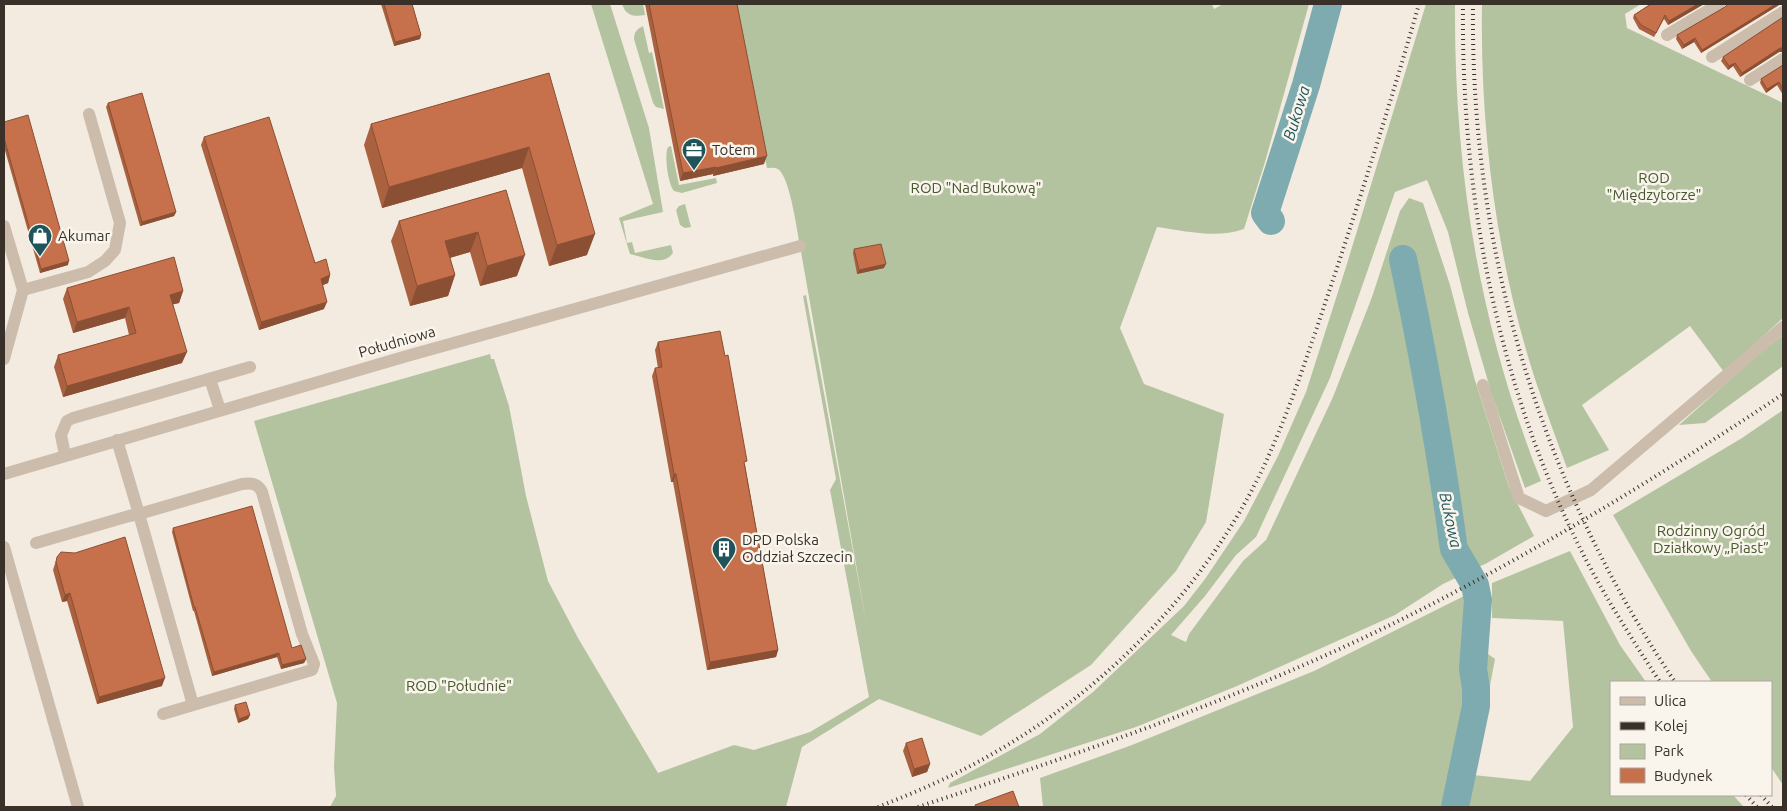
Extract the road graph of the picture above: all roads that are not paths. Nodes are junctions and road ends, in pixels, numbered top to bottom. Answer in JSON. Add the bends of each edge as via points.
{"nodes":[{"id":1,"x":1718,"y":4,"type":"edge"},
{"id":2,"x":1783,"y":12,"type":"edge"},
{"id":3,"x":1668,"y":36,"type":"dead end"},
{"id":4,"x":1712,"y":57,"type":"dead end"},
{"id":5,"x":1783,"y":59,"type":"edge"},
{"id":6,"x":1750,"y":80,"type":"dead end"},
{"id":7,"x":89,"y":114,"type":"dead end"},
{"id":8,"x":4,"y":226,"type":"edge"},
{"id":9,"x":800,"y":246,"type":"dead end"},
{"id":10,"x":23,"y":290,"type":"junction"},
{"id":11,"x":1783,"y":327,"type":"edge"},
{"id":12,"x":4,"y":359,"type":"edge"},
{"id":13,"x":250,"y":367,"type":"dead end"},
{"id":14,"x":210,"y":379,"type":"junction"},
{"id":15,"x":1483,"y":385,"type":"dead end"},
{"id":16,"x":220,"y":410,"type":"junction"},
{"id":17,"x":117,"y":440,"type":"junction"},
{"id":18,"x":65,"y":455,"type":"junction"},
{"id":19,"x":4,"y":474,"type":"edge"},
{"id":20,"x":138,"y":514,"type":"junction"},
{"id":21,"x":36,"y":543,"type":"dead end"},
{"id":22,"x":4,"y":547,"type":"edge"},
{"id":23,"x":193,"y":705,"type":"junction"},
{"id":24,"x":163,"y":714,"type":"dead end"},
{"id":25,"x":78,"y":807,"type":"edge"}],
"edges":[{"from":1,"to":3,"type":"street"},
{"from":2,"to":4,"type":"street"},
{"from":5,"to":6,"type":"street"},
{"from":7,"to":10,"type":"street","via":[[120,224],[115,250],[88,272]]},
{"from":8,"to":10,"type":"street"},
{"from":9,"to":16,"type":"street","name":"Południowa"},
{"from":10,"to":12,"type":"street"},
{"from":11,"to":15,"type":"street","via":[[1591,490],[1546,511],[1519,498]]},
{"from":13,"to":14,"type":"street"},
{"from":14,"to":16,"type":"street"},
{"from":14,"to":18,"type":"street","via":[[67,421],[61,435]]},
{"from":16,"to":17,"type":"street","name":"Południowa"},
{"from":17,"to":18,"type":"street","name":"Południowa"},
{"from":17,"to":20,"type":"street"},
{"from":18,"to":19,"type":"street","name":"Południowa"},
{"from":20,"to":21,"type":"street"},
{"from":20,"to":23,"type":"street"},
{"from":20,"to":23,"type":"street","via":[[242,484],[253,483],[260,488],[302,634],[314,664],[308,672]]},
{"from":22,"to":25,"type":"street"},
{"from":23,"to":24,"type":"street"}]}
